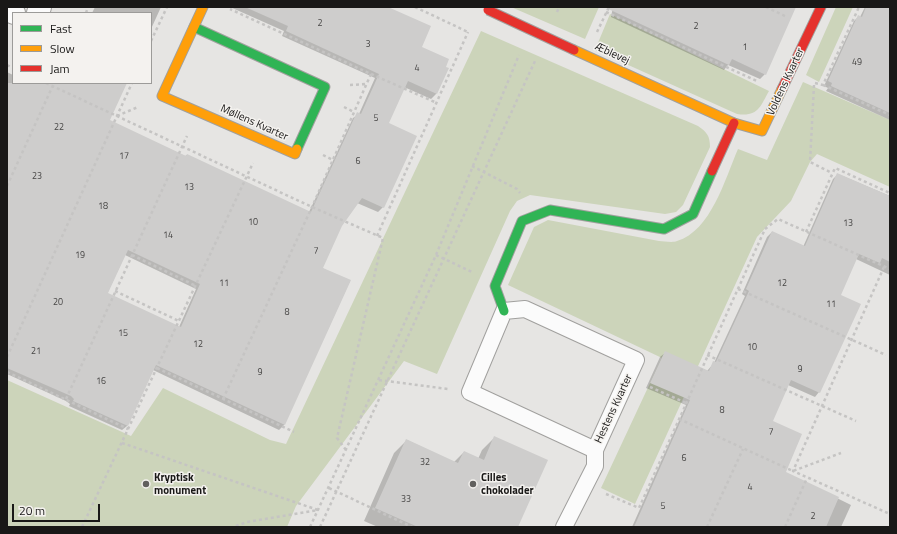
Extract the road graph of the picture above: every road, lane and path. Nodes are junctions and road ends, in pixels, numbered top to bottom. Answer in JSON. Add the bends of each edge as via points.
{"nodes":[{"id":1,"x":167,"y":7,"type":"edge"},
{"id":2,"x":203,"y":7,"type":"edge"},
{"id":3,"x":415,"y":7,"type":"edge"},
{"id":4,"x":559,"y":7,"type":"edge"},
{"id":5,"x":821,"y":7,"type":"edge"},
{"id":6,"x":859,"y":7,"type":"edge"},
{"id":7,"x":484,"y":9,"type":"edge"},
{"id":8,"x":606,"y":12,"type":"dead end"},
{"id":9,"x":554,"y":19,"type":"dead end"},
{"id":10,"x":471,"y":26,"type":"dead end"},
{"id":11,"x":194,"y":27,"type":"junction"},
{"id":12,"x":468,"y":32,"type":"junction"},
{"id":13,"x":152,"y":39,"type":"edge"},
{"id":14,"x":519,"y":56,"type":"dead end"},
{"id":15,"x":536,"y":60,"type":"dead end"},
{"id":16,"x":790,"y":72,"type":"junction"},
{"id":17,"x":371,"y":74,"type":"dead end"},
{"id":18,"x":758,"y":82,"type":"dead end"},
{"id":19,"x":814,"y":83,"type":"junction"},
{"id":20,"x":53,"y":84,"type":"edge"},
{"id":21,"x":132,"y":84,"type":"edge"},
{"id":22,"x":823,"y":85,"type":"junction"},
{"id":23,"x":437,"y":103,"type":"junction"},
{"id":24,"x":890,"y":110,"type":"edge"},
{"id":25,"x":889,"y":115,"type":"edge"},
{"id":26,"x":117,"y":116,"type":"junction"},
{"id":27,"x":734,"y":123,"type":"junction"},
{"id":28,"x":263,"y":140,"type":"junction"},
{"id":29,"x":182,"y":146,"type":"junction"},
{"id":30,"x":472,"y":166,"type":"junction"},
{"id":31,"x":485,"y":173,"type":"junction"},
{"id":32,"x":832,"y":173,"type":"junction"},
{"id":33,"x":247,"y":177,"type":"junction"},
{"id":34,"x":7,"y":186,"type":"edge"},
{"id":35,"x":517,"y":189,"type":"dead end"},
{"id":36,"x":890,"y":193,"type":"edge"},
{"id":37,"x":312,"y":207,"type":"junction"},
{"id":38,"x":806,"y":232,"type":"junction"},
{"id":39,"x":377,"y":236,"type":"junction"},
{"id":40,"x":132,"y":255,"type":"junction"},
{"id":41,"x":436,"y":255,"type":"junction"},
{"id":42,"x":445,"y":260,"type":"junction"},
{"id":43,"x":884,"y":267,"type":"junction"},
{"id":44,"x":890,"y":269,"type":"edge"},
{"id":45,"x":496,"y":283,"type":"junction"},
{"id":46,"x":196,"y":286,"type":"junction"},
{"id":47,"x":738,"y":289,"type":"junction"},
{"id":48,"x":115,"y":291,"type":"junction"},
{"id":49,"x":504,"y":311,"type":"junction"},
{"id":50,"x":179,"y":321,"type":"junction"},
{"id":51,"x":852,"y":340,"type":"junction"},
{"id":52,"x":707,"y":355,"type":"junction"},
{"id":53,"x":886,"y":355,"type":"dead end"},
{"id":54,"x":7,"y":357,"type":"edge"},
{"id":55,"x":157,"y":368,"type":"junction"},
{"id":56,"x":7,"y":372,"type":"edge"},
{"id":57,"x":628,"y":378,"type":"junction"},
{"id":58,"x":379,"y":380,"type":"junction"},
{"id":59,"x":388,"y":381,"type":"junction"},
{"id":60,"x":470,"y":392,"type":"junction"},
{"id":61,"x":66,"y":399,"type":"junction"},
{"id":62,"x":223,"y":399,"type":"junction"},
{"id":63,"x":686,"y":403,"type":"junction"},
{"id":64,"x":822,"y":406,"type":"junction"},
{"id":65,"x":679,"y":419,"type":"junction"},
{"id":66,"x":856,"y":421,"type":"dead end"},
{"id":67,"x":128,"y":429,"type":"junction"},
{"id":68,"x":294,"y":432,"type":"dead end"},
{"id":69,"x":122,"y":443,"type":"junction"},
{"id":70,"x":743,"y":449,"type":"junction"},
{"id":71,"x":346,"y":450,"type":"junction"},
{"id":72,"x":595,"y":450,"type":"junction"},
{"id":73,"x":842,"y":453,"type":"dead end"},
{"id":74,"x":793,"y":471,"type":"junction"},
{"id":75,"x":807,"y":478,"type":"junction"},
{"id":76,"x":586,"y":485,"type":"junction"},
{"id":77,"x":328,"y":488,"type":"junction"},
{"id":78,"x":336,"y":492,"type":"junction"},
{"id":79,"x":318,"y":510,"type":"junction"},
{"id":80,"x":890,"y":514,"type":"edge"},
{"id":81,"x":82,"y":527,"type":"edge"},
{"id":82,"x":234,"y":527,"type":"edge"},
{"id":83,"x":310,"y":527,"type":"edge"},
{"id":84,"x":320,"y":527,"type":"edge"},
{"id":85,"x":412,"y":527,"type":"edge"},
{"id":86,"x":564,"y":527,"type":"edge"},
{"id":87,"x":707,"y":527,"type":"edge"},
{"id":88,"x":785,"y":527,"type":"edge"}],
"edges":[{"from":1,"to":13,"type":"path"},
{"from":2,"to":11,"type":"street","name":"Møllens Kvarter"},
{"from":3,"to":12,"type":"path"},
{"from":4,"to":9,"type":"path"},
{"from":5,"to":16,"type":"street","name":"Voldens Kvarter"},
{"from":6,"to":22,"type":"path"},
{"from":7,"to":27,"type":"street","name":"Æblevej","bridge":true},
{"from":8,"to":18,"type":"path"},
{"from":10,"to":12,"type":"path"},
{"from":11,"to":28,"type":"street","name":"Møllens Kvarter","via":[[162,96]]},
{"from":11,"to":28,"type":"street","name":"Møllens Kvarter","via":[[326,87],[295,154]]},
{"from":12,"to":23,"type":"path"},
{"from":14,"to":30,"type":"path"},
{"from":15,"to":31,"type":"path"},
{"from":16,"to":19,"type":"path"},
{"from":16,"to":27,"type":"street","name":"Voldens Kvarter","via":[[762,131]]},
{"from":17,"to":23,"type":"path"},
{"from":19,"to":22,"type":"path"},
{"from":19,"to":32,"type":"path","via":[[810,162]]},
{"from":20,"to":26,"type":"path"},
{"from":20,"to":34,"type":"path"},
{"from":21,"to":26,"type":"path"},
{"from":22,"to":25,"type":"path"},
{"from":23,"to":39,"type":"path"},
{"from":24,"to":25,"type":"path"},
{"from":26,"to":29,"type":"path"},
{"from":26,"to":54,"type":"path"},
{"from":27,"to":45,"type":"street","via":[[693,214],[664,229],[550,210],[522,221]]},
{"from":28,"to":33,"type":"path"},
{"from":29,"to":33,"type":"path"},
{"from":29,"to":40,"type":"path"},
{"from":30,"to":31,"type":"path"},
{"from":30,"to":41,"type":"path"},
{"from":31,"to":35,"type":"path"},
{"from":31,"to":42,"type":"path"},
{"from":32,"to":36,"type":"path","via":[[835,168]]},
{"from":32,"to":38,"type":"path"},
{"from":33,"to":37,"type":"path"},
{"from":33,"to":46,"type":"path"},
{"from":37,"to":39,"type":"path"},
{"from":37,"to":62,"type":"path"},
{"from":38,"to":43,"type":"path"},
{"from":38,"to":47,"type":"path","via":[[778,220],[765,228]]},
{"from":39,"to":71,"type":"path","via":[[383,238],[337,438]]},
{"from":40,"to":46,"type":"path"},
{"from":40,"to":48,"type":"path"},
{"from":41,"to":42,"type":"path"},
{"from":41,"to":58,"type":"path"},
{"from":42,"to":45,"type":"path"},
{"from":42,"to":59,"type":"path"},
{"from":43,"to":44,"type":"path"},
{"from":43,"to":51,"type":"path"},
{"from":45,"to":49,"type":"street"},
{"from":46,"to":50,"type":"path"},
{"from":47,"to":51,"type":"path"},
{"from":47,"to":52,"type":"path"},
{"from":48,"to":50,"type":"path"},
{"from":48,"to":61,"type":"path"},
{"from":49,"to":57,"type":"lane","name":"Hestens Kvarter","via":[[525,309],[636,360]]},
{"from":49,"to":60,"type":"lane"},
{"from":50,"to":55,"type":"path"},
{"from":51,"to":53,"type":"path"},
{"from":51,"to":64,"type":"path"},
{"from":52,"to":63,"type":"path"},
{"from":52,"to":64,"type":"path"},
{"from":55,"to":62,"type":"path"},
{"from":55,"to":67,"type":"path"},
{"from":56,"to":61,"type":"path"},
{"from":57,"to":63,"type":"path"},
{"from":57,"to":72,"type":"lane","name":"Hestens Kvarter"},
{"from":58,"to":59,"type":"path"},
{"from":58,"to":71,"type":"path"},
{"from":59,"to":60,"type":"path"},
{"from":59,"to":78,"type":"path"},
{"from":60,"to":72,"type":"lane","name":"Hestens Kvarter"},
{"from":61,"to":67,"type":"path"},
{"from":62,"to":68,"type":"path"},
{"from":63,"to":65,"type":"path"},
{"from":64,"to":66,"type":"path"},
{"from":64,"to":74,"type":"path"},
{"from":65,"to":70,"type":"path"},
{"from":65,"to":76,"type":"path","via":[[639,508]]},
{"from":67,"to":69,"type":"path"},
{"from":69,"to":79,"type":"path"},
{"from":69,"to":81,"type":"path"},
{"from":70,"to":74,"type":"path"},
{"from":70,"to":87,"type":"path"},
{"from":71,"to":77,"type":"path"},
{"from":72,"to":76,"type":"lane","via":[[595,466]]},
{"from":73,"to":74,"type":"path"},
{"from":74,"to":75,"type":"path"},
{"from":75,"to":80,"type":"path"},
{"from":75,"to":88,"type":"path"},
{"from":76,"to":86,"type":"lane"},
{"from":77,"to":78,"type":"path"},
{"from":77,"to":79,"type":"path"},
{"from":78,"to":84,"type":"path"},
{"from":78,"to":85,"type":"path"},
{"from":79,"to":82,"type":"path","via":[[247,522]]},
{"from":79,"to":83,"type":"path"}]}
